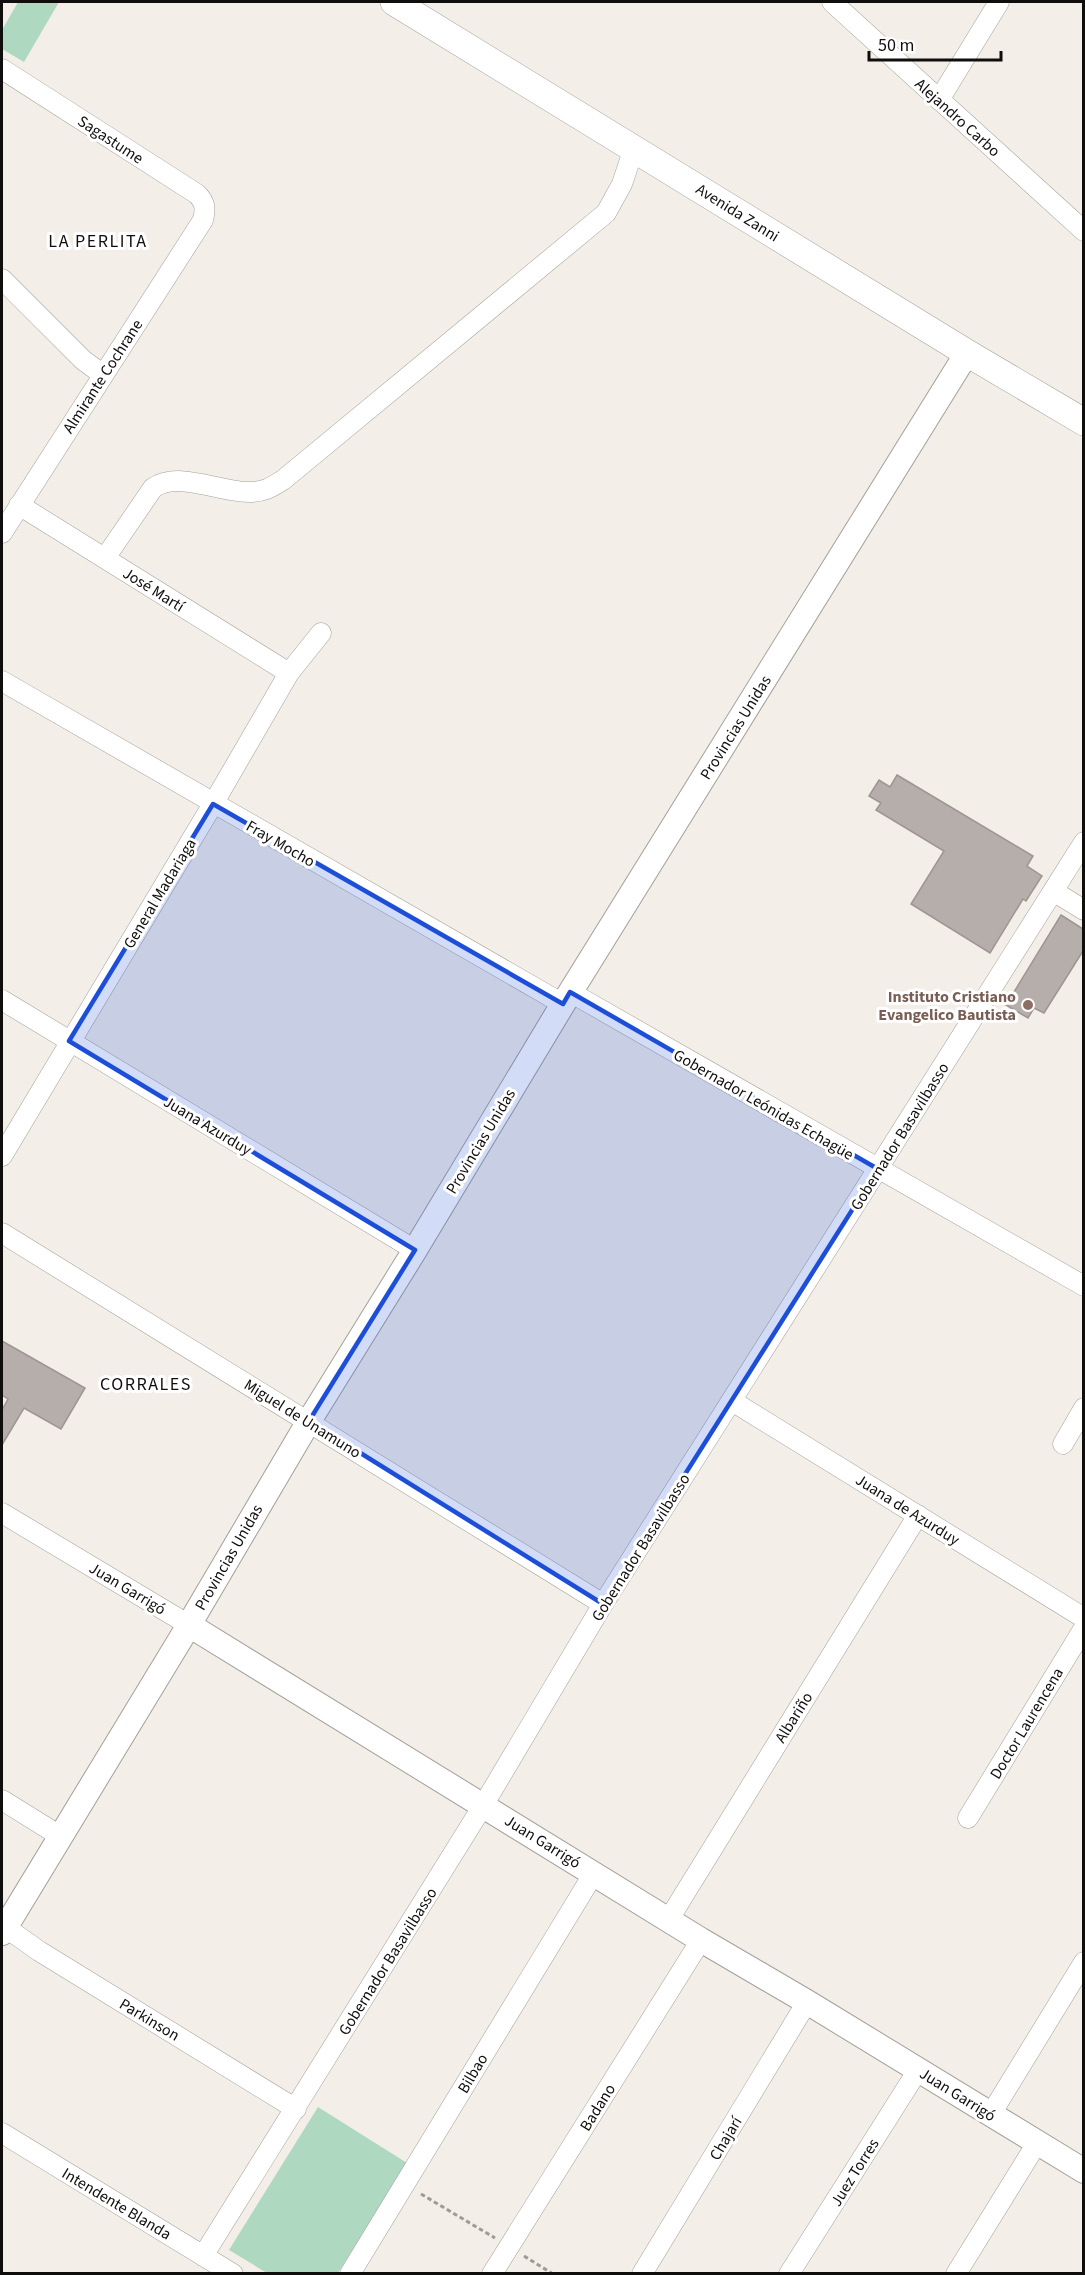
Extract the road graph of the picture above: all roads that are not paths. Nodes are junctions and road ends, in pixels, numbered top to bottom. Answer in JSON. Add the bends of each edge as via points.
{"nodes":[{"id":1,"x":394,"y":2,"type":"edge"},
{"id":2,"x":832,"y":2,"type":"edge"},
{"id":3,"x":999,"y":2,"type":"edge"},
{"id":4,"x":2,"y":69,"type":"edge"},
{"id":5,"x":939,"y":100,"type":"junction"},
{"id":6,"x":634,"y":148,"type":"junction"},
{"id":7,"x":203,"y":220,"type":"joint"},
{"id":8,"x":1083,"y":231,"type":"edge"},
{"id":9,"x":2,"y":279,"type":"edge"},
{"id":10,"x":967,"y":353,"type":"junction"},
{"id":11,"x":102,"y":374,"type":"junction"},
{"id":12,"x":1083,"y":422,"type":"edge"},
{"id":13,"x":20,"y":505,"type":"junction"},
{"id":14,"x":2,"y":533,"type":"edge"},
{"id":15,"x":105,"y":558,"type":"junction"},
{"id":16,"x":321,"y":633,"type":"dead end"},
{"id":17,"x":289,"y":673,"type":"junction"},
{"id":18,"x":2,"y":681,"type":"edge"},
{"id":19,"x":213,"y":804,"type":"junction"},
{"id":20,"x":1083,"y":842,"type":"edge"},
{"id":21,"x":1053,"y":891,"type":"junction"},
{"id":22,"x":1083,"y":910,"type":"edge"},
{"id":23,"x":566,"y":998,"type":"junction"},
{"id":24,"x":2,"y":1000,"type":"edge"},
{"id":25,"x":69,"y":1041,"type":"junction"},
{"id":26,"x":2,"y":1156,"type":"edge"},
{"id":27,"x":878,"y":1169,"type":"junction"},
{"id":28,"x":2,"y":1233,"type":"edge"},
{"id":29,"x":415,"y":1250,"type":"junction"},
{"id":30,"x":1083,"y":1286,"type":"edge"},
{"id":31,"x":732,"y":1401,"type":"junction"},
{"id":32,"x":1083,"y":1408,"type":"edge"},
{"id":33,"x":309,"y":1421,"type":"junction"},
{"id":34,"x":1063,"y":1444,"type":"dead end"},
{"id":35,"x":2,"y":1513,"type":"edge"},
{"id":36,"x":918,"y":1515,"type":"junction"},
{"id":37,"x":603,"y":1605,"type":"junction"},
{"id":38,"x":1083,"y":1618,"type":"edge"},
{"id":39,"x":189,"y":1625,"type":"junction"},
{"id":40,"x":1083,"y":1628,"type":"edge"},
{"id":41,"x":2,"y":1800,"type":"edge"},
{"id":42,"x":484,"y":1804,"type":"junction"},
{"id":43,"x":968,"y":1818,"type":"dead end"},
{"id":44,"x":60,"y":1836,"type":"junction"},
{"id":45,"x":594,"y":1873,"type":"junction"},
{"id":46,"x":669,"y":1919,"type":"junction"},
{"id":47,"x":3,"y":1930,"type":"edge"},
{"id":48,"x":701,"y":1940,"type":"junction"},
{"id":49,"x":1083,"y":1962,"type":"edge"},
{"id":50,"x":807,"y":2002,"type":"junction"},
{"id":51,"x":918,"y":2070,"type":"junction"},
{"id":52,"x":296,"y":2109,"type":"junction"},
{"id":53,"x":990,"y":2114,"type":"junction"},
{"id":54,"x":2,"y":2133,"type":"edge"},
{"id":55,"x":1037,"y":2142,"type":"junction"},
{"id":56,"x":1083,"y":2171,"type":"edge"},
{"id":57,"x":203,"y":2256,"type":"junction"},
{"id":58,"x":233,"y":2274,"type":"edge"},
{"id":59,"x":350,"y":2274,"type":"edge"},
{"id":60,"x":492,"y":2274,"type":"edge"},
{"id":61,"x":642,"y":2274,"type":"edge"},
{"id":62,"x":789,"y":2274,"type":"edge"},
{"id":63,"x":956,"y":2274,"type":"edge"}],
"edges":[{"from":1,"to":6,"type":"main road","name":"Avenida Zanni"},
{"from":2,"to":5,"type":"street","name":"Alejandro Carbo"},
{"from":3,"to":5,"type":"street"},
{"from":4,"to":7,"type":"street","name":"Sagastume","via":[[197,194],[206,209]]},
{"from":5,"to":8,"type":"street","name":"Alejandro Carbo"},
{"from":6,"to":10,"type":"main road","name":"Avenida Zanni"},
{"from":6,"to":15,"type":"street","via":[[606,213],[283,480],[266,490],[250,492],[163,482],[153,488]]},
{"from":7,"to":11,"type":"street","name":"Almirante Cochrane"},
{"from":9,"to":11,"type":"street"},
{"from":10,"to":12,"type":"main road","name":"Avenida Zanni"},
{"from":10,"to":23,"type":"street","name":"Provincias Unidas"},
{"from":11,"to":13,"type":"street","name":"Almirante Cochrane"},
{"from":13,"to":14,"type":"street","name":"Almirante Cochrane"},
{"from":13,"to":15,"type":"street","name":"José Martí"},
{"from":15,"to":17,"type":"street","name":"José Martí"},
{"from":16,"to":17,"type":"street","name":"General Madariaga"},
{"from":17,"to":19,"type":"street","name":"General Madariaga"},
{"from":18,"to":19,"type":"street","name":"Fray Mocho"},
{"from":19,"to":23,"type":"street","name":"Fray Mocho"},
{"from":19,"to":25,"type":"street","name":"General Madariaga"},
{"from":20,"to":21,"type":"street","name":"Gobernador Basavilbasso"},
{"from":21,"to":22,"type":"street"},
{"from":21,"to":27,"type":"street","name":"Gobernador Basavilbasso"},
{"from":23,"to":27,"type":"street","name":"Gobernador Leónidas Echagüe"},
{"from":23,"to":29,"type":"street","name":"Provincias Unidas"},
{"from":24,"to":25,"type":"street","name":"Juana Azurduy"},
{"from":25,"to":26,"type":"street","name":"General Madariaga"},
{"from":25,"to":29,"type":"street","name":"Juana Azurduy"},
{"from":27,"to":30,"type":"street","name":"Gobernador Leónidas Echagüe"},
{"from":27,"to":31,"type":"street","name":"Gobernador Basavilbasso"},
{"from":28,"to":33,"type":"street","name":"Miguel de Unamuno"},
{"from":29,"to":33,"type":"street","name":"Provincias Unidas"},
{"from":31,"to":36,"type":"street","name":"Juana de Azurduy"},
{"from":31,"to":37,"type":"street","name":"Gobernador Basavilbasso"},
{"from":32,"to":34,"type":"street"},
{"from":33,"to":37,"type":"street","name":"Miguel de Unamuno"},
{"from":33,"to":39,"type":"street","name":"Provincias Unidas"},
{"from":35,"to":39,"type":"street","name":"Juan Garrigó"},
{"from":36,"to":38,"type":"street","name":"Juana de Azurduy"},
{"from":36,"to":46,"type":"street","name":"Albariño"},
{"from":37,"to":42,"type":"street","name":"Gobernador Basavilbasso"},
{"from":39,"to":42,"type":"street","name":"Juan Garrigó"},
{"from":39,"to":44,"type":"street","name":"Provincias Unidas"},
{"from":40,"to":43,"type":"street","name":"Doctor Laurencena"},
{"from":41,"to":44,"type":"street"},
{"from":42,"to":45,"type":"street","name":"Juan Garrigó"},
{"from":42,"to":52,"type":"street","name":"Gobernador Basavilbasso"},
{"from":44,"to":47,"type":"street","name":"Provincias Unidas"},
{"from":45,"to":46,"type":"street","name":"Juan Garrigó"},
{"from":45,"to":59,"type":"street","name":"Bilbao"},
{"from":46,"to":48,"type":"street","name":"Juan Garrigó"},
{"from":47,"to":52,"type":"street","name":"Parkinson"},
{"from":48,"to":50,"type":"street","name":"Juan Garrigó"},
{"from":48,"to":60,"type":"street","name":"Badano"},
{"from":49,"to":53,"type":"street"},
{"from":50,"to":51,"type":"street","name":"Juan Garrigó"},
{"from":50,"to":61,"type":"street","name":"Chajarí"},
{"from":51,"to":53,"type":"street","name":"Juan Garrigó"},
{"from":51,"to":62,"type":"street","name":"Juez Torres"},
{"from":52,"to":57,"type":"street","name":"Gobernador Basavilbasso"},
{"from":53,"to":55,"type":"street","name":"Juan Garrigó"},
{"from":54,"to":57,"type":"street","name":"Intendente Blanda"},
{"from":55,"to":56,"type":"street","name":"Juan Garrigó"},
{"from":55,"to":63,"type":"street"},
{"from":57,"to":58,"type":"street","name":"Intendente Blanda"}]}
